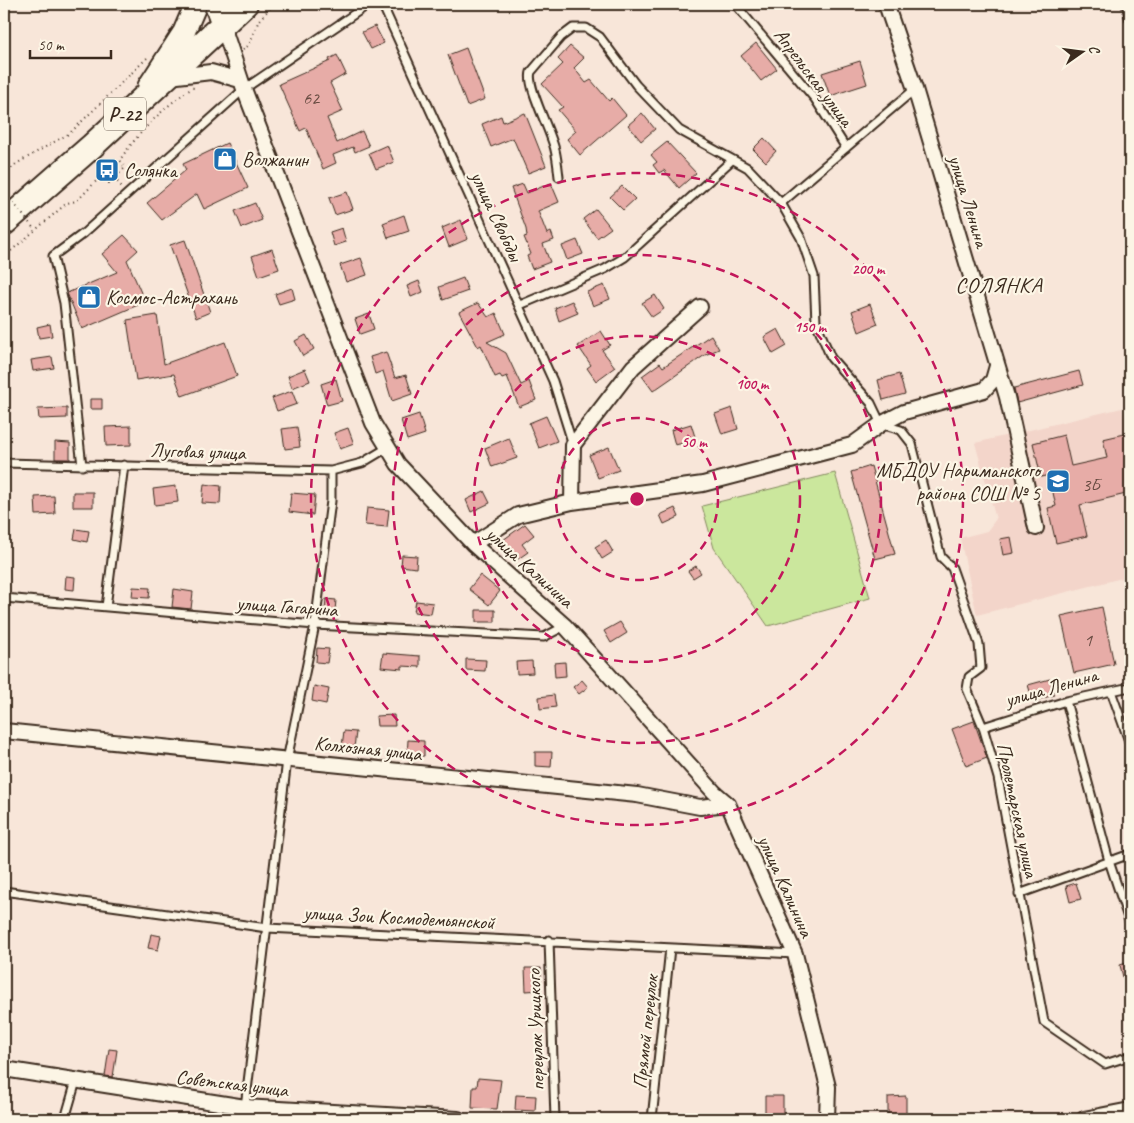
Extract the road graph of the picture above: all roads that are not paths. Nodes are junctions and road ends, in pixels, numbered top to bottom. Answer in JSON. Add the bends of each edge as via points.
{"nodes":[{"id":1,"x":196,"y":4,"type":"edge"},
{"id":2,"x":215,"y":4,"type":"edge"},
{"id":3,"x":246,"y":4,"type":"edge"},
{"id":4,"x":370,"y":4,"type":"edge"},
{"id":5,"x":382,"y":4,"type":"edge"},
{"id":6,"x":736,"y":4,"type":"edge"},
{"id":7,"x":886,"y":4,"type":"edge"},
{"id":8,"x":1126,"y":4,"type":"edge"},
{"id":9,"x":1130,"y":20,"type":"edge"},
{"id":10,"x":223,"y":26,"type":"junction"},
{"id":11,"x":166,"y":77,"type":"junction"},
{"id":12,"x":242,"y":84,"type":"junction"},
{"id":13,"x":915,"y":89,"type":"junction"},
{"id":14,"x":140,"y":100,"type":"junction"},
{"id":15,"x":846,"y":148,"type":"junction"},
{"id":16,"x":732,"y":160,"type":"junction"},
{"id":17,"x":559,"y":177,"type":"dead end"},
{"id":18,"x":781,"y":204,"type":"junction"},
{"id":19,"x":4,"y":223,"type":"edge"},
{"id":20,"x":520,"y":306,"type":"junction"},
{"id":21,"x":700,"y":307,"type":"dead end"},
{"id":22,"x":997,"y":366,"type":"junction"},
{"id":23,"x":881,"y":424,"type":"junction"},
{"id":24,"x":573,"y":445,"type":"junction"},
{"id":25,"x":387,"y":448,"type":"junction"},
{"id":26,"x":4,"y":463,"type":"edge"},
{"id":27,"x":124,"y":465,"type":"junction"},
{"id":28,"x":82,"y":466,"type":"junction"},
{"id":29,"x":331,"y":471,"type":"junction"},
{"id":30,"x":572,"y":502,"type":"junction"},
{"id":31,"x":1036,"y":528,"type":"dead end"},
{"id":32,"x":473,"y":544,"type":"junction"},
{"id":33,"x":4,"y":598,"type":"edge"},
{"id":34,"x":106,"y":607,"type":"junction"},
{"id":35,"x":315,"y":625,"type":"junction"},
{"id":36,"x":565,"y":626,"type":"junction"},
{"id":37,"x":1130,"y":687,"type":"edge"},
{"id":38,"x":1111,"y":691,"type":"junction"},
{"id":39,"x":1066,"y":701,"type":"junction"},
{"id":40,"x":983,"y":727,"type":"junction"},
{"id":41,"x":4,"y":731,"type":"edge"},
{"id":42,"x":1130,"y":744,"type":"edge"},
{"id":43,"x":287,"y":760,"type":"junction"},
{"id":44,"x":728,"y":804,"type":"junction"},
{"id":45,"x":1130,"y":854,"type":"edge"},
{"id":46,"x":1109,"y":861,"type":"junction"},
{"id":47,"x":4,"y":891,"type":"edge"},
{"id":48,"x":1019,"y":894,"type":"junction"},
{"id":49,"x":1130,"y":924,"type":"edge"},
{"id":50,"x":267,"y":928,"type":"junction"},
{"id":51,"x":549,"y":940,"type":"junction"},
{"id":52,"x":670,"y":948,"type":"junction"},
{"id":53,"x":794,"y":954,"type":"junction"},
{"id":54,"x":1130,"y":1056,"type":"edge"},
{"id":55,"x":4,"y":1069,"type":"edge"},
{"id":56,"x":76,"y":1081,"type":"junction"},
{"id":57,"x":245,"y":1107,"type":"junction"},
{"id":58,"x":1130,"y":1110,"type":"edge"},
{"id":59,"x":64,"y":1119,"type":"edge"},
{"id":60,"x":458,"y":1119,"type":"edge"},
{"id":61,"x":555,"y":1119,"type":"edge"},
{"id":62,"x":652,"y":1119,"type":"edge"},
{"id":63,"x":827,"y":1119,"type":"edge"},
{"id":64,"x":1084,"y":1119,"type":"edge"}],
"edges":[{"from":1,"to":14,"type":"main road","via":[[184,32]]},
{"from":2,"to":10,"type":"main road"},
{"from":3,"to":10,"type":"highway","number":"Р-22"},
{"from":4,"to":12,"type":"lane"},
{"from":5,"to":20,"type":"lane","name":"улица Свободы"},
{"from":6,"to":15,"type":"lane","name":"Апрельская улица","via":[[814,99]]},
{"from":7,"to":13,"type":"street","name":"улица Ленина"},
{"from":8,"to":9,"type":"lane"},
{"from":10,"to":11,"type":"highway","number":"Р-22"},
{"from":10,"to":12,"type":"street","name":"улица Калинина"},
{"from":11,"to":12,"type":"street","via":[[211,72]]},
{"from":11,"to":14,"type":"highway","number":"Р-22"},
{"from":12,"to":25,"type":"street","name":"улица Калинина","via":[[373,423]]},
{"from":12,"to":28,"type":"lane","via":[[128,193],[53,256],[64,303]]},
{"from":13,"to":15,"type":"lane"},
{"from":13,"to":22,"type":"street","name":"улица Ленина"},
{"from":14,"to":19,"type":"highway","number":"Р-22"},
{"from":15,"to":18,"type":"lane"},
{"from":16,"to":17,"type":"lane","via":[[679,130],[636,85],[600,37],[586,28],[573,28],[561,37],[529,78],[556,151]]},
{"from":16,"to":18,"type":"lane","via":[[748,168]]},
{"from":16,"to":20,"type":"lane","via":[[625,257],[606,269]]},
{"from":18,"to":23,"type":"lane","via":[[800,238],[814,276],[816,322],[831,358],[871,403]]},
{"from":20,"to":24,"type":"lane","name":"улица Свободы","via":[[553,381]]},
{"from":21,"to":24,"type":"street","via":[[633,367]]},
{"from":22,"to":23,"type":"street","via":[[993,380],[984,390],[904,412]]},
{"from":22,"to":31,"type":"street","name":"улица Ленина"},
{"from":23,"to":30,"type":"street","via":[[852,445],[703,484]]},
{"from":23,"to":40,"type":"lane","name":"Пролетарская улица","via":[[901,430],[912,444],[941,558],[952,568],[979,644],[981,668],[969,677],[967,689]]},
{"from":24,"to":30,"type":"street"},
{"from":25,"to":29,"type":"lane","name":"Луговая улица","via":[[362,463]]},
{"from":25,"to":32,"type":"street","name":"улица Калинина"},
{"from":26,"to":28,"type":"lane","name":"Луговая улица"},
{"from":27,"to":28,"type":"lane","name":"Луговая улица"},
{"from":27,"to":29,"type":"lane","name":"Луговая улица"},
{"from":27,"to":34,"type":"lane"},
{"from":29,"to":35,"type":"lane","via":[[331,501]]},
{"from":30,"to":32,"type":"street","via":[[518,516]]},
{"from":32,"to":36,"type":"street","name":"улица Калинина"},
{"from":33,"to":34,"type":"lane","name":"улица Гагарина"},
{"from":34,"to":35,"type":"lane","name":"улица Гагарина"},
{"from":35,"to":36,"type":"lane","name":"улица Гагарина","via":[[544,637]]},
{"from":35,"to":43,"type":"lane"},
{"from":36,"to":44,"type":"street","name":"улица Калинина"},
{"from":37,"to":38,"type":"lane","name":"улица Ленина"},
{"from":38,"to":39,"type":"lane","name":"улица Ленина"},
{"from":38,"to":42,"type":"lane"},
{"from":39,"to":40,"type":"lane","name":"улица Ленина"},
{"from":39,"to":46,"type":"lane"},
{"from":40,"to":48,"type":"lane","name":"Пролетарская улица","via":[[998,778]]},
{"from":41,"to":43,"type":"street","name":"Колхозная улица"},
{"from":43,"to":44,"type":"street","name":"Колхозная улица","via":[[637,795],[700,807]]},
{"from":43,"to":50,"type":"lane"},
{"from":44,"to":53,"type":"street","name":"улица Калинина"},
{"from":45,"to":46,"type":"lane"},
{"from":46,"to":48,"type":"lane"},
{"from":46,"to":49,"type":"lane"},
{"from":47,"to":50,"type":"lane","name":"улица Зои Космодемьянской"},
{"from":48,"to":54,"type":"lane","name":"Пролетарская улица","via":[[1044,1022],[1105,1064]]},
{"from":50,"to":51,"type":"lane","name":"улица Зои Космодемьянской"},
{"from":50,"to":57,"type":"lane"},
{"from":51,"to":52,"type":"lane","name":"улица Зои Космодемьянской"},
{"from":51,"to":61,"type":"lane","name":"переулок Урицкого"},
{"from":52,"to":53,"type":"lane","name":"улица Зои Космодемьянской"},
{"from":52,"to":62,"type":"lane","name":"Прямой переулок"},
{"from":53,"to":63,"type":"street","name":"улица Калинина","via":[[828,1087]]},
{"from":55,"to":56,"type":"street","name":"Советская улица"},
{"from":56,"to":57,"type":"street","name":"Советская улица"},
{"from":56,"to":59,"type":"lane"},
{"from":57,"to":60,"type":"street","name":"Советская улица"},
{"from":58,"to":64,"type":"street"}]}
